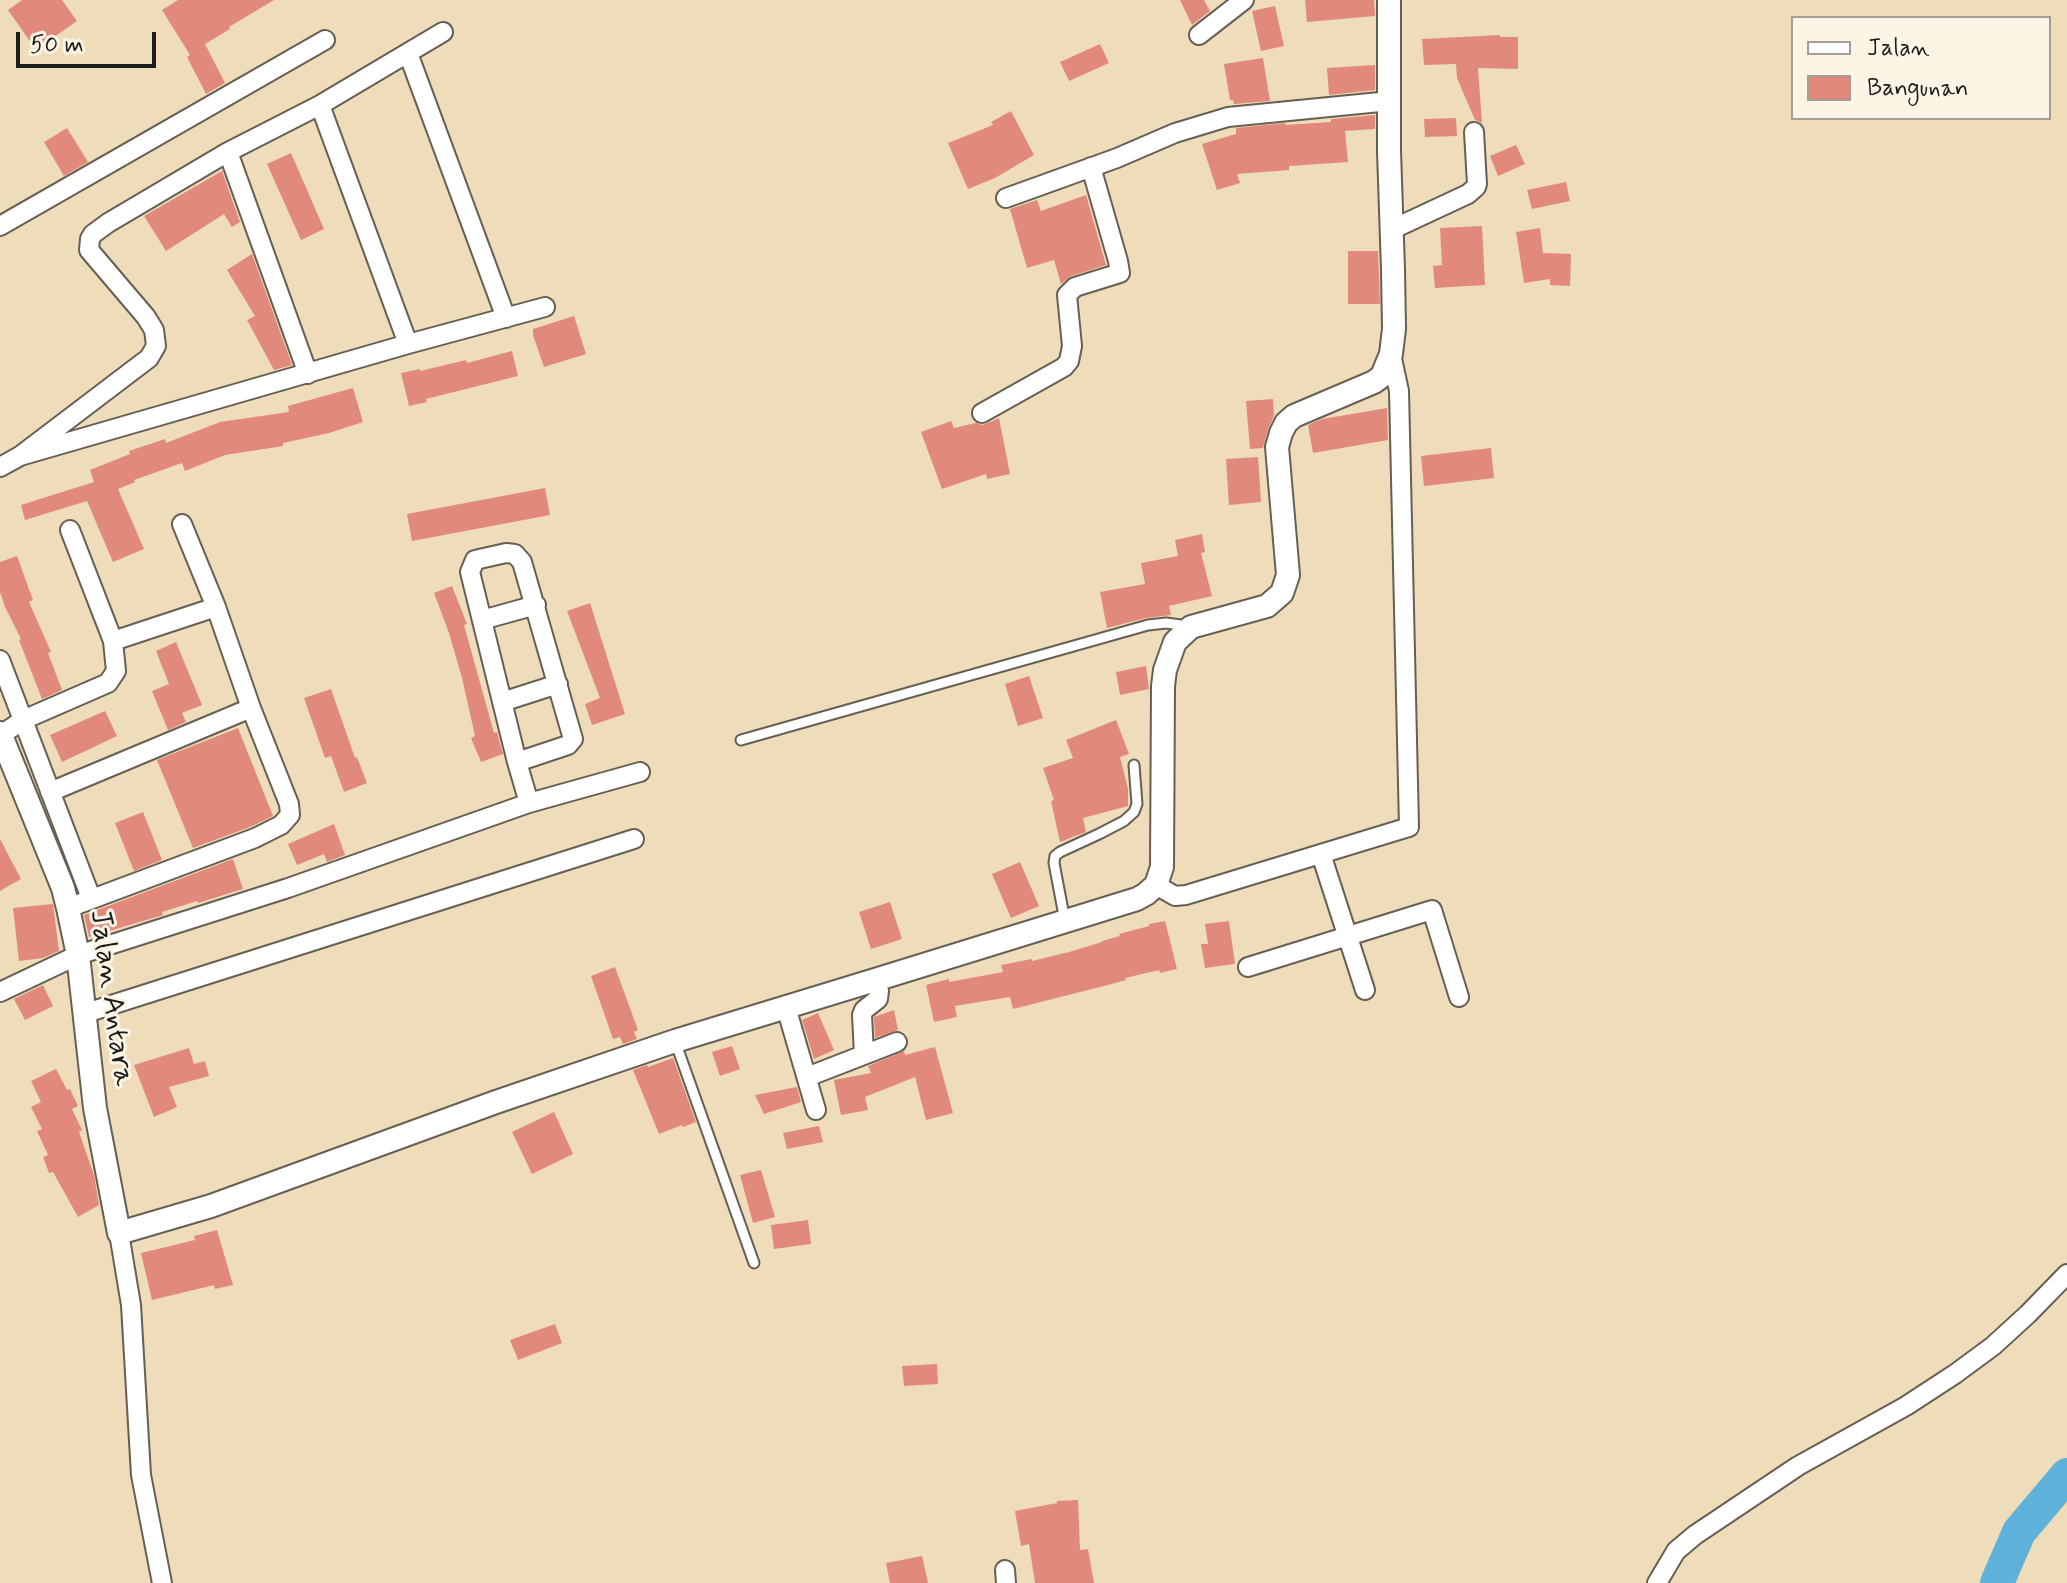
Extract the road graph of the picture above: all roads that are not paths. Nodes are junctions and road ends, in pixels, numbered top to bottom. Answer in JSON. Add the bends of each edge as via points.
{"nodes":[{"id":1,"x":1244,"y":0,"type":"edge"},
{"id":2,"x":1389,"y":0,"type":"edge"},
{"id":3,"x":443,"y":32,"type":"dead end"},
{"id":4,"x":1199,"y":35,"type":"dead end"},
{"id":5,"x":325,"y":40,"type":"dead end"},
{"id":6,"x":408,"y":53,"type":"junction"},
{"id":7,"x":1390,"y":101,"type":"junction"},
{"id":8,"x":320,"y":105,"type":"junction"},
{"id":9,"x":1474,"y":132,"type":"dead end"},
{"id":10,"x":228,"y":152,"type":"junction"},
{"id":11,"x":1091,"y":167,"type":"junction"},
{"id":12,"x":1006,"y":198,"type":"dead end"},
{"id":13,"x":0,"y":226,"type":"edge"},
{"id":14,"x":1393,"y":229,"type":"junction"},
{"id":15,"x":545,"y":307,"type":"dead end"},
{"id":16,"x":506,"y":318,"type":"junction"},
{"id":17,"x":408,"y":344,"type":"junction"},
{"id":18,"x":1391,"y":354,"type":"junction"},
{"id":19,"x":308,"y":374,"type":"junction"},
{"id":20,"x":982,"y":413,"type":"dead end"},
{"id":21,"x":20,"y":456,"type":"junction"},
{"id":22,"x":0,"y":467,"type":"edge"},
{"id":23,"x":182,"y":524,"type":"dead end"},
{"id":24,"x":70,"y":530,"type":"dead end"},
{"id":25,"x":536,"y":605,"type":"junction"},
{"id":26,"x":216,"y":607,"type":"junction"},
{"id":27,"x":482,"y":620,"type":"junction"},
{"id":28,"x":1191,"y":627,"type":"junction"},
{"id":29,"x":113,"y":641,"type":"junction"},
{"id":30,"x":0,"y":660,"type":"edge"},
{"id":31,"x":558,"y":684,"type":"junction"},
{"id":32,"x":502,"y":702,"type":"junction"},
{"id":33,"x":251,"y":708,"type":"junction"},
{"id":34,"x":23,"y":720,"type":"junction"},
{"id":35,"x":0,"y":734,"type":"edge"},
{"id":36,"x":741,"y":740,"type":"dead end"},
{"id":37,"x":517,"y":762,"type":"junction"},
{"id":38,"x":1134,"y":765,"type":"dead end"},
{"id":39,"x":640,"y":772,"type":"dead end"},
{"id":40,"x":50,"y":792,"type":"junction"},
{"id":41,"x":529,"y":803,"type":"junction"},
{"id":42,"x":634,"y":839,"type":"dead end"},
{"id":43,"x":1321,"y":854,"type":"junction"},
{"id":44,"x":1156,"y":885,"type":"junction"},
{"id":45,"x":91,"y":898,"type":"junction"},
{"id":46,"x":68,"y":908,"type":"junction"},
{"id":47,"x":1065,"y":921,"type":"junction"},
{"id":48,"x":1348,"y":936,"type":"junction"},
{"id":49,"x":78,"y":955,"type":"junction"},
{"id":50,"x":1248,"y":967,"type":"dead end"},
{"id":51,"x":875,"y":980,"type":"junction"},
{"id":52,"x":1365,"y":990,"type":"dead end"},
{"id":53,"x":0,"y":992,"type":"edge"},
{"id":54,"x":1459,"y":997,"type":"dead end"},
{"id":55,"x":786,"y":1007,"type":"junction"},
{"id":56,"x":86,"y":1013,"type":"junction"},
{"id":57,"x":675,"y":1041,"type":"junction"},
{"id":58,"x":897,"y":1042,"type":"dead end"},
{"id":59,"x":864,"y":1054,"type":"junction"},
{"id":60,"x":807,"y":1077,"type":"junction"},
{"id":61,"x":816,"y":1110,"type":"dead end"},
{"id":62,"x":119,"y":1233,"type":"junction"},
{"id":63,"x":754,"y":1263,"type":"dead end"},
{"id":64,"x":2067,"y":1274,"type":"edge"},
{"id":65,"x":162,"y":1583,"type":"edge"},
{"id":66,"x":1657,"y":1583,"type":"edge"}],
"edges":[{"from":1,"to":4,"type":"street"},
{"from":2,"to":7,"type":"street"},
{"from":3,"to":6,"type":"street"},
{"from":5,"to":13,"type":"street"},
{"from":6,"to":8,"type":"street"},
{"from":6,"to":16,"type":"street"},
{"from":7,"to":11,"type":"street","via":[[1228,117]]},
{"from":7,"to":14,"type":"street"},
{"from":8,"to":10,"type":"street"},
{"from":8,"to":17,"type":"street"},
{"from":9,"to":14,"type":"street","via":[[1476,187]]},
{"from":10,"to":19,"type":"street"},
{"from":10,"to":21,"type":"street","via":[[93,234],[89,250],[146,317],[156,346],[149,358]]},
{"from":11,"to":12,"type":"street"},
{"from":11,"to":20,"type":"street","via":[[1120,273],[1075,287],[1067,295],[1072,346],[1064,367]]},
{"from":14,"to":18,"type":"street"},
{"from":15,"to":16,"type":"street"},
{"from":16,"to":17,"type":"street"},
{"from":17,"to":19,"type":"street"},
{"from":18,"to":28,"type":"street","via":[[1374,382],[1294,416],[1281,433],[1277,447],[1288,575],[1282,593],[1267,606]]},
{"from":18,"to":43,"type":"street","via":[[1399,391],[1409,827]]},
{"from":19,"to":21,"type":"street"},
{"from":21,"to":22,"type":"street"},
{"from":23,"to":26,"type":"street"},
{"from":24,"to":29,"type":"street"},
{"from":25,"to":27,"type":"street"},
{"from":25,"to":27,"type":"street","via":[[519,556],[506,553],[475,560],[470,572]]},
{"from":25,"to":31,"type":"street"},
{"from":26,"to":29,"type":"street"},
{"from":26,"to":33,"type":"street"},
{"from":27,"to":32,"type":"street"},
{"from":28,"to":36,"type":"lane","via":[[1148,625]]},
{"from":28,"to":44,"type":"street","via":[[1175,642],[1165,670],[1162,859]]},
{"from":29,"to":34,"type":"street","via":[[116,671],[108,683]]},
{"from":30,"to":34,"type":"street"},
{"from":31,"to":32,"type":"street"},
{"from":31,"to":37,"type":"street","via":[[573,739]]},
{"from":32,"to":37,"type":"street"},
{"from":33,"to":40,"type":"street"},
{"from":33,"to":45,"type":"street","via":[[289,804],[287,820],[255,838]]},
{"from":34,"to":35,"type":"street"},
{"from":34,"to":40,"type":"street"},
{"from":35,"to":46,"type":"street","name":"Jalan Antara"},
{"from":37,"to":41,"type":"street"},
{"from":38,"to":47,"type":"lane","via":[[1134,812],[1055,856]]},
{"from":39,"to":41,"type":"street"},
{"from":40,"to":45,"type":"street"},
{"from":41,"to":49,"type":"street"},
{"from":42,"to":56,"type":"street"},
{"from":43,"to":44,"type":"street","via":[[1186,895],[1175,896]]},
{"from":43,"to":48,"type":"street"},
{"from":44,"to":47,"type":"street","via":[[1137,899]]},
{"from":45,"to":46,"type":"street"},
{"from":46,"to":49,"type":"street","name":"Jalan Antara"},
{"from":47,"to":51,"type":"street"},
{"from":48,"to":50,"type":"street"},
{"from":48,"to":52,"type":"street"},
{"from":48,"to":54,"type":"street","via":[[1432,910]]},
{"from":49,"to":53,"type":"street"},
{"from":49,"to":56,"type":"street","name":"Jalan Antara"},
{"from":51,"to":55,"type":"street"},
{"from":51,"to":59,"type":"street","via":[[878,999],[862,1012]]},
{"from":55,"to":57,"type":"street"},
{"from":55,"to":60,"type":"street"},
{"from":56,"to":62,"type":"street","name":"Jalan Antara","via":[[95,1108]]},
{"from":57,"to":62,"type":"street","via":[[211,1206]]},
{"from":57,"to":63,"type":"lane"},
{"from":58,"to":59,"type":"street"},
{"from":59,"to":60,"type":"street"},
{"from":60,"to":61,"type":"street"},
{"from":62,"to":65,"type":"street","via":[[131,1305],[141,1475]]},
{"from":64,"to":66,"type":"street","via":[[1993,1346],[1955,1374],[1798,1466],[1695,1535],[1676,1551]]}]}
